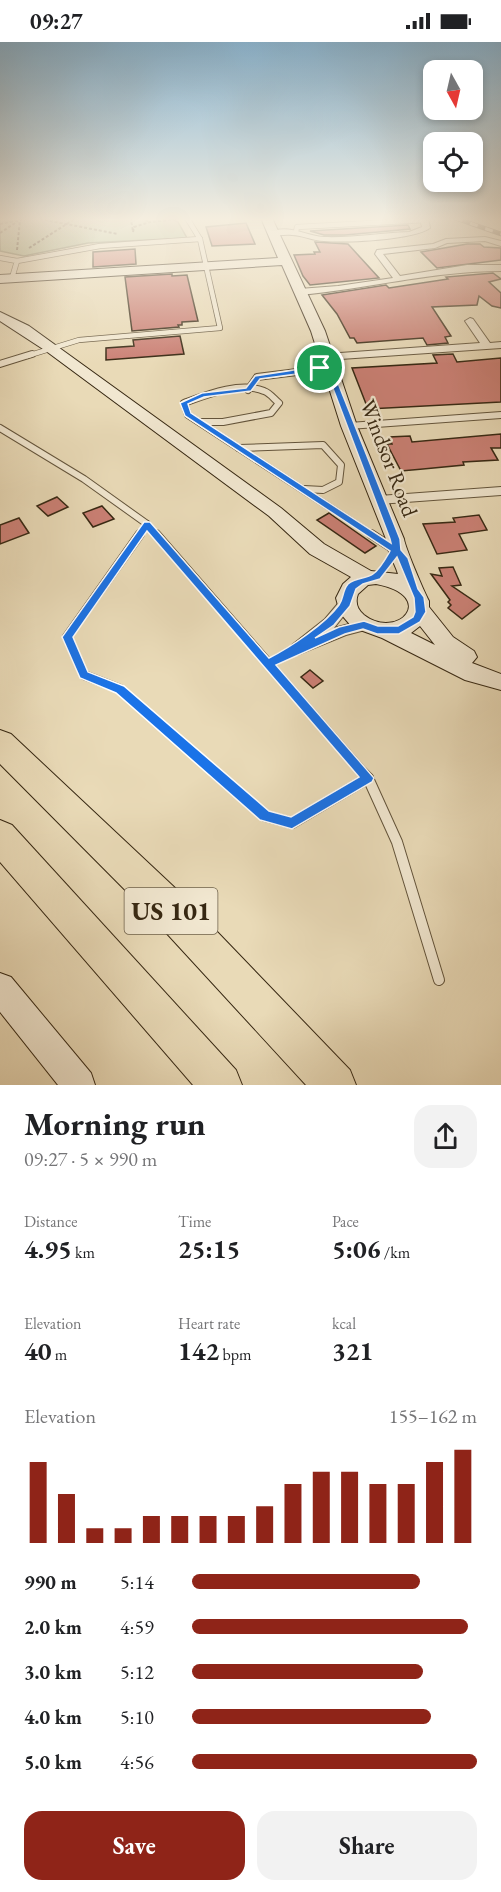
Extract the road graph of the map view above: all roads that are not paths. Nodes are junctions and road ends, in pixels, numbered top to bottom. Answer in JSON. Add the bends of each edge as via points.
{"nodes":[{"id":1,"x":207,"y":266,"type":"edge"},
{"id":2,"x":197,"y":267,"type":"edge"},
{"id":3,"x":288,"y":267,"type":"edge"},
{"id":4,"x":388,"y":267,"type":"edge"},
{"id":5,"x":501,"y":268,"type":"edge"},
{"id":6,"x":6,"y":279,"type":"edge"},
{"id":7,"x":398,"y":279,"type":"junction"},
{"id":8,"x":299,"y":292,"type":"junction"},
{"id":9,"x":0,"y":316,"type":"edge"},
{"id":10,"x":470,"y":321,"type":"dead end"},
{"id":11,"x":501,"y":345,"type":"edge"},
{"id":12,"x":487,"y":346,"type":"junction"},
{"id":13,"x":51,"y":348,"type":"junction"},
{"id":14,"x":328,"y":362,"type":"junction"},
{"id":15,"x":0,"y":364,"type":"edge"},
{"id":16,"x":248,"y":390,"type":"junction"},
{"id":17,"x":501,"y":415,"type":"edge"},
{"id":18,"x":200,"y":422,"type":"junction"},
{"id":19,"x":349,"y":426,"type":"junction"},
{"id":20,"x":0,"y":428,"type":"edge"},
{"id":21,"x":239,"y":448,"type":"junction"},
{"id":22,"x":303,"y":489,"type":"junction"},
{"id":23,"x":501,"y":491,"type":"edge"},
{"id":24,"x":379,"y":500,"type":"junction"},
{"id":25,"x":147,"y":524,"type":"junction"},
{"id":26,"x":317,"y":549,"type":"junction"},
{"id":27,"x":396,"y":551,"type":"junction"},
{"id":28,"x":373,"y":577,"type":"junction"},
{"id":29,"x":414,"y":590,"type":"junction"},
{"id":30,"x":347,"y":598,"type":"junction"},
{"id":31,"x":421,"y":612,"type":"junction"},
{"id":32,"x":364,"y":625,"type":"junction"},
{"id":33,"x":387,"y":631,"type":"junction"},
{"id":34,"x":297,"y":649,"type":"junction"},
{"id":35,"x":268,"y":664,"type":"junction"},
{"id":36,"x":500,"y":682,"type":"edge"},
{"id":37,"x":0,"y":743,"type":"edge"},
{"id":38,"x":368,"y":778,"type":"junction"},
{"id":39,"x":0,"y":836,"type":"edge"},
{"id":40,"x":439,"y":980,"type":"dead end"},
{"id":41,"x":0,"y":988,"type":"edge"},
{"id":42,"x":79,"y":1085,"type":"edge"},
{"id":43,"x":221,"y":1085,"type":"edge"},
{"id":44,"x":335,"y":1085,"type":"edge"}],
"edges":[{"from":1,"to":13,"type":"lane","via":[[220,328],[79,340]]},
{"from":2,"to":6,"type":"main road"},
{"from":3,"to":8,"type":"main road","name":"Windsor Road"},
{"from":4,"to":7,"type":"street"},
{"from":5,"to":7,"type":"street","via":[[467,268]]},
{"from":7,"to":8,"type":"street"},
{"from":8,"to":14,"type":"main road","name":"Windsor Road"},
{"from":9,"to":13,"type":"main road"},
{"from":10,"to":12,"type":"street"},
{"from":11,"to":12,"type":"street"},
{"from":12,"to":14,"type":"street"},
{"from":13,"to":15,"type":"lane"},
{"from":13,"to":26,"type":"main road","via":[[275,512]]},
{"from":14,"to":16,"type":"lane","via":[[257,377]]},
{"from":14,"to":19,"type":"main road","name":"Windsor Road"},
{"from":16,"to":18,"type":"lane","via":[[202,395],[184,403],[188,415]]},
{"from":16,"to":18,"type":"lane","via":[[263,390],[279,403],[271,413]]},
{"from":17,"to":19,"type":"street"},
{"from":18,"to":21,"type":"lane"},
{"from":19,"to":24,"type":"main road","name":"Windsor Road"},
{"from":20,"to":25,"type":"lane","via":[[84,479]]},
{"from":21,"to":22,"type":"lane"},
{"from":21,"to":22,"type":"lane","via":[[323,445],[341,465],[339,483],[323,490]]},
{"from":22,"to":27,"type":"lane"},
{"from":23,"to":24,"type":"street"},
{"from":24,"to":27,"type":"main road","name":"Windsor Road"},
{"from":25,"to":35,"type":"lane"},
{"from":25,"to":38,"type":"lane","via":[[67,637],[84,675],[120,689],[265,816],[292,823]]},
{"from":26,"to":28,"type":"main road"},
{"from":26,"to":30,"type":"main road","via":[[320,558],[335,572]]},
{"from":27,"to":28,"type":"main road","name":"Windsor Road"},
{"from":27,"to":29,"type":"main road","name":"Windsor Road","via":[[404,558]]},
{"from":28,"to":29,"type":"main road","via":[[397,580]]},
{"from":28,"to":30,"type":"main road","via":[[360,581]]},
{"from":29,"to":31,"type":"main road"},
{"from":30,"to":32,"type":"main road","via":[[350,613]]},
{"from":30,"to":34,"type":"street","via":[[330,622]]},
{"from":31,"to":33,"type":"main road","via":[[409,626]]},
{"from":31,"to":36,"type":"main road","via":[[445,643]]},
{"from":32,"to":33,"type":"main road"},
{"from":32,"to":34,"type":"street"},
{"from":33,"to":36,"type":"main road","via":[[473,674]]},
{"from":34,"to":35,"type":"lane"},
{"from":35,"to":38,"type":"lane"},
{"from":37,"to":44,"type":"highway","number":"US 101","via":[[161,900]]},
{"from":38,"to":40,"type":"lane","via":[[397,842]]},
{"from":39,"to":43,"type":"highway","number":"US 101"},
{"from":41,"to":42,"type":"main road"}]}
